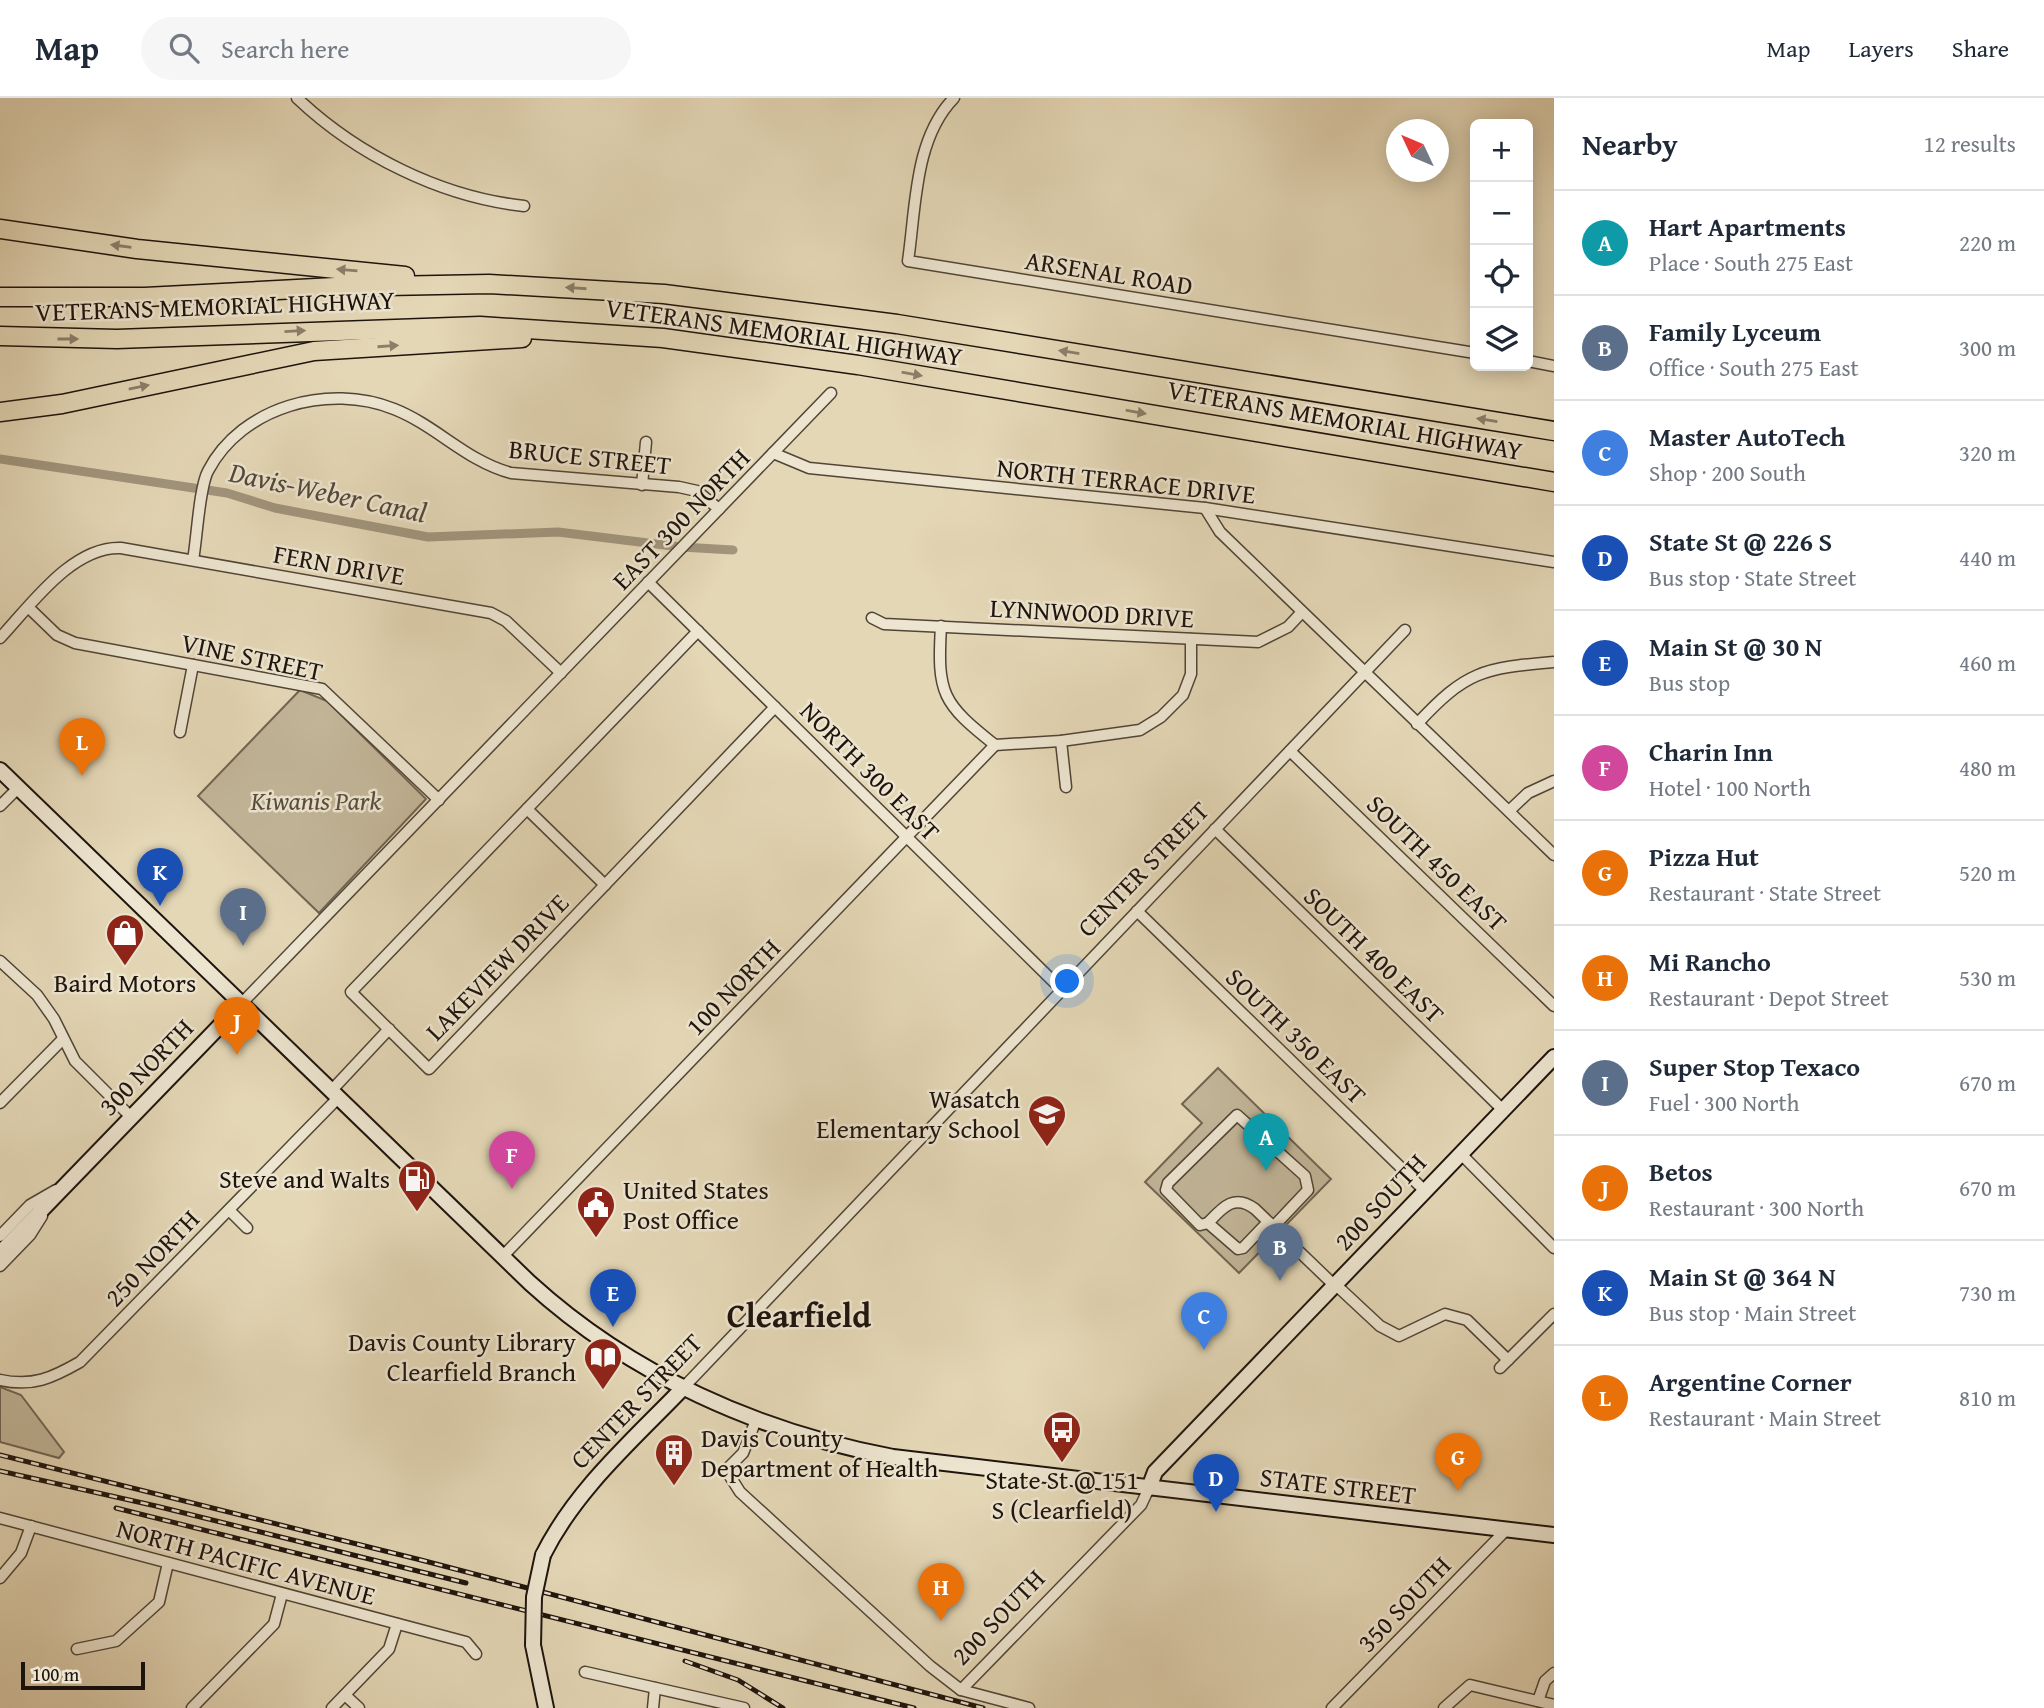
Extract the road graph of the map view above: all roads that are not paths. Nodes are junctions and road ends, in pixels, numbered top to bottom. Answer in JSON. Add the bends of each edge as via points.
{"nodes":[{"id":1,"x":297,"y":98,"type":"edge"},
{"id":2,"x":954,"y":98,"type":"edge"},
{"id":3,"x":524,"y":206,"type":"dead end"},
{"id":4,"x":0,"y":229,"type":"edge"},
{"id":5,"x":489,"y":284,"type":"junction"},
{"id":6,"x":0,"y":297,"type":"edge"},
{"id":7,"x":598,"y":333,"type":"junction"},
{"id":8,"x":0,"y":336,"type":"edge"},
{"id":9,"x":1470,"y":352,"type":"edge"},
{"id":10,"x":1533,"y":362,"type":"edge"},
{"id":11,"x":1554,"y":366,"type":"edge"},
{"id":12,"x":831,"y":393,"type":"dead end"},
{"id":13,"x":0,"y":412,"type":"edge"},
{"id":14,"x":1554,"y":431,"type":"edge"},
{"id":15,"x":646,"y":442,"type":"dead end"},
{"id":16,"x":773,"y":453,"type":"junction"},
{"id":17,"x":1554,"y":482,"type":"edge"},
{"id":18,"x":642,"y":485,"type":"junction"},
{"id":19,"x":1205,"y":508,"type":"junction"},
{"id":20,"x":719,"y":509,"type":"junction"},
{"id":21,"x":193,"y":560,"type":"junction"},
{"id":22,"x":1554,"y":562,"type":"edge"},
{"id":23,"x":648,"y":582,"type":"junction"},
{"id":24,"x":29,"y":608,"type":"junction"},
{"id":25,"x":1302,"y":612,"type":"junction"},
{"id":26,"x":872,"y":618,"type":"dead end"},
{"id":27,"x":941,"y":626,"type":"junction"},
{"id":28,"x":698,"y":631,"type":"junction"},
{"id":29,"x":1405,"y":631,"type":"dead end"},
{"id":30,"x":0,"y":638,"type":"edge"},
{"id":31,"x":1191,"y":639,"type":"junction"},
{"id":32,"x":1554,"y":662,"type":"edge"},
{"id":33,"x":192,"y":665,"type":"junction"},
{"id":34,"x":561,"y":673,"type":"junction"},
{"id":35,"x":1365,"y":673,"type":"junction"},
{"id":36,"x":775,"y":707,"type":"junction"},
{"id":37,"x":1417,"y":724,"type":"junction"},
{"id":38,"x":180,"y":732,"type":"dead end"},
{"id":39,"x":1061,"y":741,"type":"junction"},
{"id":40,"x":995,"y":745,"type":"junction"},
{"id":41,"x":1290,"y":751,"type":"junction"},
{"id":42,"x":0,"y":770,"type":"edge"},
{"id":43,"x":1554,"y":781,"type":"edge"},
{"id":44,"x":1066,"y":787,"type":"dead end"},
{"id":45,"x":18,"y":788,"type":"junction"},
{"id":46,"x":439,"y":800,"type":"junction"},
{"id":47,"x":0,"y":806,"type":"edge"},
{"id":48,"x":527,"y":809,"type":"junction"},
{"id":49,"x":1509,"y":811,"type":"junction"},
{"id":50,"x":1215,"y":830,"type":"junction"},
{"id":51,"x":906,"y":837,"type":"junction"},
{"id":52,"x":1554,"y":855,"type":"edge"},
{"id":53,"x":605,"y":885,"type":"junction"},
{"id":54,"x":1137,"y":911,"type":"junction"},
{"id":55,"x":1,"y":961,"type":"edge"},
{"id":56,"x":1062,"y":990,"type":"junction"},
{"id":57,"x":241,"y":1004,"type":"junction"},
{"id":58,"x":1554,"y":1006,"type":"edge"},
{"id":59,"x":389,"y":1029,"type":"junction"},
{"id":60,"x":62,"y":1040,"type":"junction"},
{"id":61,"x":1551,"y":1064,"type":"edge"},
{"id":62,"x":335,"y":1095,"type":"junction"},
{"id":63,"x":0,"y":1103,"type":"edge"},
{"id":64,"x":1503,"y":1110,"type":"junction"},
{"id":65,"x":131,"y":1117,"type":"junction"},
{"id":66,"x":1460,"y":1153,"type":"junction"},
{"id":67,"x":65,"y":1185,"type":"junction"},
{"id":68,"x":1425,"y":1191,"type":"junction"},
{"id":69,"x":229,"y":1210,"type":"junction"},
{"id":70,"x":1208,"y":1223,"type":"junction"},
{"id":71,"x":1271,"y":1224,"type":"junction"},
{"id":72,"x":247,"y":1228,"type":"dead end"},
{"id":73,"x":0,"y":1236,"type":"edge"},
{"id":74,"x":1554,"y":1248,"type":"edge"},
{"id":75,"x":0,"y":1253,"type":"edge"},
{"id":76,"x":502,"y":1257,"type":"junction"},
{"id":77,"x":0,"y":1266,"type":"edge"},
{"id":78,"x":1336,"y":1285,"type":"junction"},
{"id":79,"x":1554,"y":1314,"type":"edge"},
{"id":80,"x":1508,"y":1360,"type":"junction"},
{"id":81,"x":1500,"y":1368,"type":"dead end"},
{"id":82,"x":0,"y":1380,"type":"edge"},
{"id":83,"x":683,"y":1388,"type":"junction"},
{"id":84,"x":756,"y":1420,"type":"junction"},
{"id":85,"x":1149,"y":1488,"type":"junction"},
{"id":86,"x":0,"y":1518,"type":"edge"},
{"id":87,"x":31,"y":1526,"type":"junction"},
{"id":88,"x":1506,"y":1530,"type":"junction"},
{"id":89,"x":1554,"y":1535,"type":"edge"},
{"id":90,"x":169,"y":1563,"type":"junction"},
{"id":91,"x":0,"y":1578,"type":"edge"},
{"id":92,"x":282,"y":1594,"type":"junction"},
{"id":93,"x":397,"y":1624,"type":"junction"},
{"id":94,"x":77,"y":1649,"type":"dead end"},
{"id":95,"x":476,"y":1654,"type":"dead end"},
{"id":96,"x":585,"y":1672,"type":"dead end"},
{"id":97,"x":1554,"y":1673,"type":"edge"},
{"id":98,"x":656,"y":1688,"type":"junction"},
{"id":99,"x":961,"y":1690,"type":"junction"},
{"id":100,"x":345,"y":1695,"type":"junction"},
{"id":101,"x":1538,"y":1701,"type":"junction"},
{"id":102,"x":1554,"y":1705,"type":"edge"},
{"id":103,"x":192,"y":1708,"type":"edge"},
{"id":104,"x":332,"y":1708,"type":"edge"},
{"id":105,"x":359,"y":1708,"type":"edge"},
{"id":106,"x":546,"y":1708,"type":"edge"},
{"id":107,"x":653,"y":1708,"type":"edge"},
{"id":108,"x":744,"y":1708,"type":"edge"},
{"id":109,"x":1029,"y":1708,"type":"edge"},
{"id":110,"x":1332,"y":1708,"type":"edge"},
{"id":111,"x":1444,"y":1708,"type":"edge"}],
"edges":[{"from":1,"to":3,"type":"street","via":[[340,136],[365,151],[464,195]]},
{"from":2,"to":9,"type":"street","name":"ARSENAL ROAD","via":[[928,135],[908,261]]},
{"from":5,"to":4,"type":"highway","one_way":true,"via":[[137,249]]},
{"from":5,"to":6,"type":"highway","name":"VETERANS MEMORIAL HIGHWAY","via":[[132,298]]},
{"from":14,"to":5,"type":"highway","name":"VETERANS MEMORIAL HIGHWAY","one_way":true,"via":[[897,324],[664,294]]},
{"from":8,"to":7,"type":"highway","name":"VETERANS MEMORIAL HIGHWAY","one_way":true,"via":[[117,339],[480,326]]},
{"from":13,"to":7,"type":"highway","one_way":true,"via":[[62,404],[314,351]]},
{"from":7,"to":17,"type":"highway","name":"VETERANS MEMORIAL HIGHWAY","one_way":true,"via":[[858,365]]},
{"from":10,"to":11,"type":"street"},
{"from":12,"to":16,"type":"street","name":"EAST 300 NORTH"},
{"from":15,"to":18,"type":"street"},
{"from":16,"to":19,"type":"street","name":"NORTH TERRACE DRIVE","via":[[809,468]]},
{"from":16,"to":20,"type":"street","name":"EAST 300 NORTH"},
{"from":18,"to":20,"type":"street","name":"BRUCE STREET","via":[[696,491]]},
{"from":18,"to":21,"type":"street","name":"BRUCE STREET","via":[[489,467],[394,408],[362,399],[311,399],[263,417],[239,432],[220,452],[205,481]]},
{"from":19,"to":22,"type":"street","name":"NORTH TERRACE DRIVE"},
{"from":19,"to":25,"type":"street","via":[[1220,532]]},
{"from":20,"to":23,"type":"street","name":"EAST 300 NORTH"},
{"from":21,"to":24,"type":"street","name":"FERN DRIVE","via":[[116,547],[89,552]]},
{"from":21,"to":34,"type":"street","name":"FERN DRIVE","via":[[492,613]]},
{"from":23,"to":28,"type":"street","name":"NORTH 300 EAST"},
{"from":23,"to":34,"type":"street","name":"EAST 300 NORTH"},
{"from":24,"to":30,"type":"street"},
{"from":24,"to":33,"type":"street","name":"VINE STREET","via":[[70,642]]},
{"from":25,"to":31,"type":"street","name":"LYNNWOOD DRIVE","via":[[1288,627],[1258,642]]},
{"from":25,"to":35,"type":"street"},
{"from":26,"to":27,"type":"street","name":"LYNNWOOD DRIVE","via":[[884,624]]},
{"from":27,"to":31,"type":"street","name":"LYNNWOOD DRIVE"},
{"from":27,"to":40,"type":"street","via":[[938,672],[944,696],[965,722]]},
{"from":28,"to":36,"type":"street","name":"NORTH 300 EAST"},
{"from":28,"to":48,"type":"street","name":"LAKEVIEW DRIVE"},
{"from":29,"to":35,"type":"street","name":"CENTER STREET"},
{"from":31,"to":39,"type":"street","via":[[1191,674],[1183,695],[1161,717],[1140,730]]},
{"from":32,"to":37,"type":"street","via":[[1506,666],[1465,679]]},
{"from":33,"to":38,"type":"street"},
{"from":33,"to":46,"type":"street","name":"VINE STREET","via":[[322,689]]},
{"from":34,"to":46,"type":"street","name":"300 NORTH"},
{"from":35,"to":37,"type":"street"},
{"from":35,"to":41,"type":"street","name":"CENTER STREET"},
{"from":36,"to":51,"type":"street","name":"NORTH 300 EAST"},
{"from":36,"to":53,"type":"street","name":"LAKEVIEW DRIVE"},
{"from":37,"to":49,"type":"street"},
{"from":39,"to":40,"type":"street"},
{"from":39,"to":44,"type":"street"},
{"from":40,"to":51,"type":"street","name":"100 NORTH"},
{"from":41,"to":50,"type":"street","name":"CENTER STREET"},
{"from":41,"to":58,"type":"street","name":"SOUTH 450 EAST"},
{"from":42,"to":45,"type":"main road","name":"STATE STREET"},
{"from":43,"to":49,"type":"street","via":[[1528,793]]},
{"from":45,"to":47,"type":"street"},
{"from":45,"to":57,"type":"main road","name":"STATE STREET"},
{"from":46,"to":57,"type":"street","name":"300 NORTH"},
{"from":48,"to":53,"type":"street","name":"LAKEVIEW DRIVE"},
{"from":48,"to":59,"type":"street","name":"LAKEVIEW DRIVE","via":[[351,992]]},
{"from":49,"to":52,"type":"street"},
{"from":50,"to":54,"type":"street","name":"CENTER STREET"},
{"from":50,"to":64,"type":"street","name":"SOUTH 400 EAST"},
{"from":51,"to":56,"type":"street","name":"NORTH 300 EAST"},
{"from":51,"to":76,"type":"street","name":"100 NORTH"},
{"from":53,"to":59,"type":"street","name":"LAKEVIEW DRIVE","via":[[429,1069]]},
{"from":54,"to":56,"type":"street","name":"CENTER STREET"},
{"from":54,"to":68,"type":"street","name":"SOUTH 350 EAST"},
{"from":55,"to":60,"type":"street","via":[[37,995],[54,1018]]},
{"from":56,"to":83,"type":"street","name":"CENTER STREET"},
{"from":57,"to":62,"type":"main road","name":"STATE STREET"},
{"from":57,"to":65,"type":"main road","name":"300 NORTH"},
{"from":59,"to":62,"type":"street","name":"LAKEVIEW DRIVE"},
{"from":60,"to":63,"type":"street"},
{"from":60,"to":65,"type":"street","via":[[89,1077]]},
{"from":61,"to":64,"type":"main road","name":"200 SOUTH"},
{"from":62,"to":69,"type":"street","name":"250 NORTH"},
{"from":62,"to":76,"type":"main road","name":"STATE STREET"},
{"from":64,"to":66,"type":"main road","name":"200 SOUTH"},
{"from":65,"to":67,"type":"main road","name":"300 NORTH"},
{"from":66,"to":68,"type":"main road","name":"200 SOUTH"},
{"from":66,"to":74,"type":"street"},
{"from":67,"to":73,"type":"street","via":[[30,1205]]},
{"from":67,"to":75,"type":"main road","name":"300 NORTH"},
{"from":67,"to":77,"type":"street","via":[[30,1235]]},
{"from":68,"to":78,"type":"main road","name":"200 SOUTH"},
{"from":69,"to":72,"type":"street"},
{"from":69,"to":82,"type":"street","name":"250 NORTH","via":[[80,1362],[49,1380],[29,1384]]},
{"from":70,"to":71,"type":"street","via":[[1234,1201],[1249,1204]]},
{"from":70,"to":71,"type":"street","via":[[1238,1249]]},
{"from":70,"to":71,"type":"street","via":[[1200,1225],[1168,1194],[1168,1183],[1237,1115],[1308,1182],[1308,1191]]},
{"from":71,"to":78,"type":"street"},
{"from":76,"to":83,"type":"main road","name":"STATE STREET","via":[[567,1315]]},
{"from":78,"to":80,"type":"street","via":[[1380,1326],[1399,1336],[1445,1314],[1467,1320]]},
{"from":78,"to":85,"type":"main road","name":"200 SOUTH","via":[[1155,1472]]},
{"from":79,"to":80,"type":"street"},
{"from":80,"to":81,"type":"street"},
{"from":83,"to":84,"type":"main road","name":"STATE STREET"},
{"from":83,"to":106,"type":"main road","name":"CENTER STREET","bridge":true,"via":[[585,1490],[543,1555],[534,1597],[533,1645]]},
{"from":84,"to":85,"type":"main road","name":"STATE STREET","via":[[826,1443],[892,1457]]},
{"from":84,"to":99,"type":"street","via":[[744,1452],[726,1470],[740,1492],[930,1667]]},
{"from":85,"to":88,"type":"main road","name":"STATE STREET"},
{"from":85,"to":99,"type":"street","name":"200 SOUTH","via":[[1141,1505]]},
{"from":86,"to":87,"type":"street","name":"NORTH PACIFIC AVENUE"},
{"from":87,"to":90,"type":"street","name":"NORTH PACIFIC AVENUE"},
{"from":87,"to":91,"type":"street","via":[[21,1553]]},
{"from":88,"to":89,"type":"main road","name":"STATE STREET"},
{"from":88,"to":110,"type":"street","name":"350 SOUTH"},
{"from":90,"to":92,"type":"street","name":"NORTH PACIFIC AVENUE"},
{"from":90,"to":94,"type":"street","via":[[159,1602],[116,1641]]},
{"from":92,"to":93,"type":"street","name":"NORTH PACIFIC AVENUE"},
{"from":92,"to":103,"type":"street","via":[[274,1624]]},
{"from":93,"to":95,"type":"street","name":"NORTH PACIFIC AVENUE","via":[[466,1642]]},
{"from":93,"to":100,"type":"street","via":[[389,1649]]},
{"from":96,"to":98,"type":"street"},
{"from":97,"to":101,"type":"street","via":[[1545,1681]]},
{"from":98,"to":107,"type":"street"},
{"from":98,"to":108,"type":"street"},
{"from":99,"to":109,"type":"street"},
{"from":100,"to":104,"type":"street"},
{"from":100,"to":105,"type":"street"},
{"from":101,"to":102,"type":"street"},
{"from":101,"to":111,"type":"street","via":[[1470,1685]]}]}
